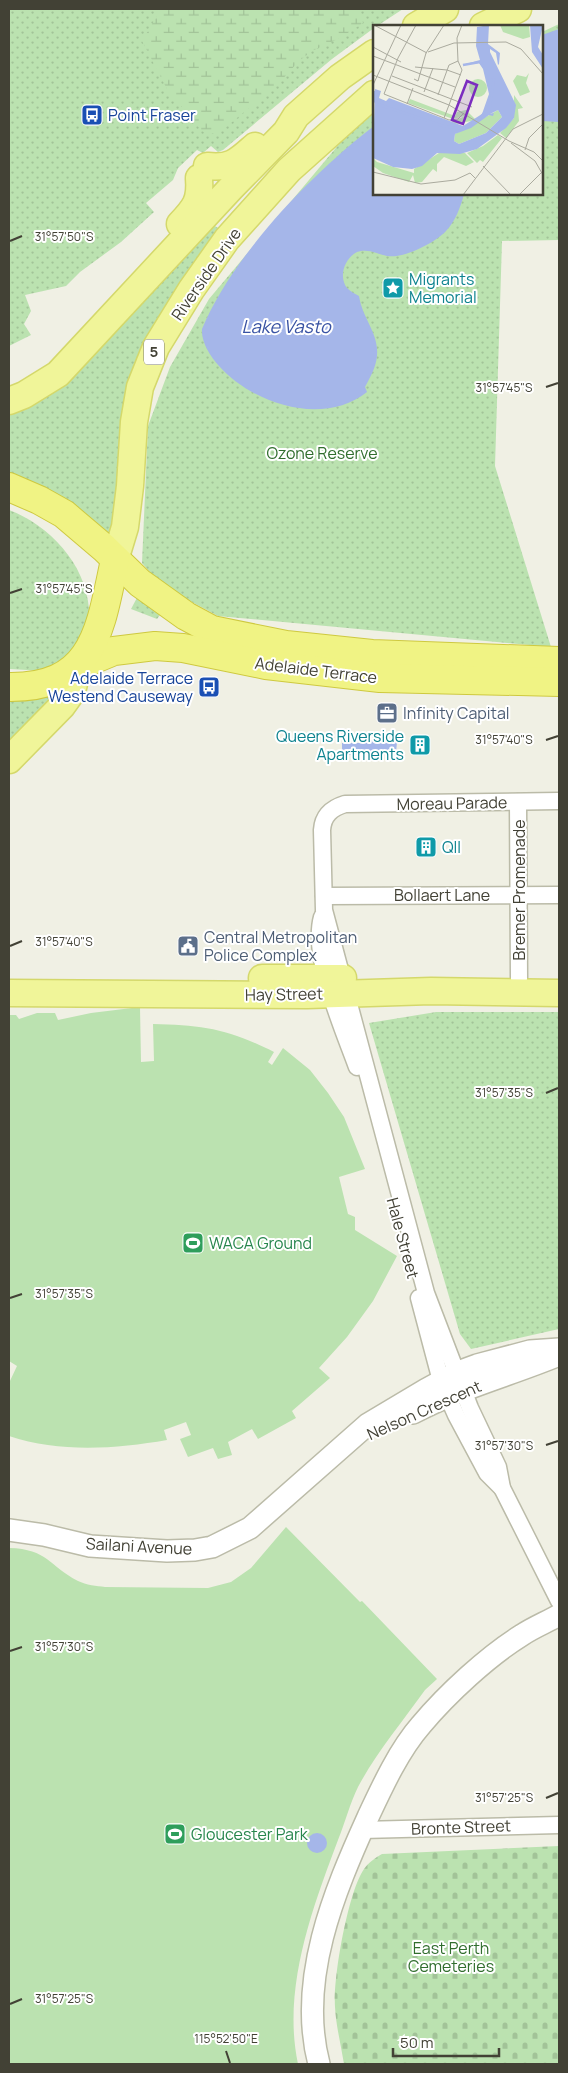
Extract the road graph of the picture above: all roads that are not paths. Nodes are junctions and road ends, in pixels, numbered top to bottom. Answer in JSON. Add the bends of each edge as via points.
{"nodes":[{"id":1,"x":445,"y":9,"type":"edge"},
{"id":2,"x":518,"y":9,"type":"edge"},
{"id":3,"x":418,"y":25,"type":"edge"},
{"id":4,"x":485,"y":25,"type":"edge"},
{"id":5,"x":373,"y":54,"type":"edge"},
{"id":6,"x":373,"y":95,"type":"edge"},
{"id":7,"x":296,"y":116,"type":"junction"},
{"id":8,"x":122,"y":304,"type":"junction"},
{"id":9,"x":9,"y":401,"type":"edge"},
{"id":10,"x":9,"y":487,"type":"edge"},
{"id":11,"x":115,"y":560,"type":"junction"},
{"id":12,"x":559,"y":661,"type":"edge"},
{"id":13,"x":78,"y":666,"type":"junction"},
{"id":14,"x":559,"y":682,"type":"edge"},
{"id":15,"x":9,"y":687,"type":"edge"},
{"id":16,"x":9,"y":760,"type":"edge"},
{"id":17,"x":559,"y":801,"type":"edge"},
{"id":18,"x":518,"y":802,"type":"junction"},
{"id":19,"x":346,"y":804,"type":"joint"},
{"id":20,"x":519,"y":895,"type":"junction"},
{"id":21,"x":559,"y":895,"type":"edge"},
{"id":22,"x":324,"y":903,"type":"junction"},
{"id":23,"x":9,"y":976,"type":"edge"},
{"id":24,"x":519,"y":979,"type":"junction"},
{"id":25,"x":559,"y":979,"type":"edge"},
{"id":26,"x":336,"y":986,"type":"junction"},
{"id":27,"x":9,"y":993,"type":"edge"},
{"id":28,"x":559,"y":993,"type":"edge"},
{"id":29,"x":559,"y":1349,"type":"edge"},
{"id":30,"x":559,"y":1355,"type":"edge"},
{"id":31,"x":452,"y":1385,"type":"junction"},
{"id":32,"x":262,"y":1518,"type":"joint"},
{"id":33,"x":9,"y":1530,"type":"edge"},
{"id":34,"x":559,"y":1601,"type":"edge"},
{"id":35,"x":559,"y":1615,"type":"edge"},
{"id":36,"x":559,"y":1825,"type":"edge"},
{"id":37,"x":362,"y":1830,"type":"junction"},
{"id":38,"x":319,"y":2064,"type":"edge"}],
"edges":[{"from":1,"to":3,"type":"main road"},
{"from":2,"to":4,"type":"main road"},
{"from":5,"to":7,"type":"main road","name":"Riverside Drive","via":[[340,77]]},
{"from":6,"to":11,"type":"main road","name":"Riverside Drive","number":"5","via":[[289,170],[233,232],[156,347],[140,387],[125,527]]},
{"from":7,"to":8,"type":"main road","name":"Riverside Drive","via":[[286,132]]},
{"from":7,"to":8,"type":"main road","via":[[279,124],[234,164],[203,172],[194,209],[129,282]]},
{"from":8,"to":9,"type":"main road","name":"Riverside Drive","via":[[58,374]]},
{"from":10,"to":11,"type":"highway","name":"Adelaide Terrace","via":[[64,514]]},
{"from":11,"to":12,"type":"highway","name":"Adelaide Terrace","via":[[165,602],[212,630],[286,645],[372,654]]},
{"from":11,"to":13,"type":"highway","number":"5","via":[[106,603],[91,648]]},
{"from":13,"to":14,"type":"highway","name":"Adelaide Terrace","via":[[114,651],[154,646],[183,648],[266,665],[380,678]]},
{"from":13,"to":15,"type":"highway","number":"5","via":[[48,683]]},
{"from":13,"to":16,"type":"main road","via":[[72,692],[62,706]]},
{"from":17,"to":18,"type":"street","name":"Moreau Parade"},
{"from":18,"to":19,"type":"street","name":"Moreau Parade"},
{"from":18,"to":20,"type":"street","name":"Bremer Promenade"},
{"from":19,"to":22,"type":"street","name":"Hale Street","via":[[332,810],[323,825]]},
{"from":20,"to":21,"type":"street","name":"Bollaert Lane"},
{"from":20,"to":22,"type":"street","name":"Bollaert Lane"},
{"from":20,"to":24,"type":"street","name":"Bremer Promenade"},
{"from":22,"to":26,"type":"street","name":"Hale Street","via":[[320,941]]},
{"from":23,"to":26,"type":"main road","name":"Hay Street","via":[[205,979]]},
{"from":24,"to":25,"type":"main road","name":"Hay Street"},
{"from":24,"to":26,"type":"main road","name":"Hay Street"},
{"from":26,"to":27,"type":"main road","name":"Hay Street","via":[[297,995]]},
{"from":26,"to":28,"type":"main road","name":"Hay Street"},
{"from":26,"to":31,"type":"street","name":"Hale Street"},
{"from":29,"to":31,"type":"street","name":"Nelson Crescent","via":[[530,1351],[477,1365]]},
{"from":30,"to":31,"type":"street","name":"Nelson Crescent","via":[[528,1368]]},
{"from":31,"to":32,"type":"street","name":"Nelson Crescent","via":[[377,1431],[345,1445]]},
{"from":31,"to":34,"type":"street","name":"Hale Street","via":[[498,1467],[502,1488]]},
{"from":32,"to":33,"type":"street","name":"Sailani Avenue","via":[[226,1541],[195,1550],[90,1546]]},
{"from":35,"to":37,"type":"street","via":[[522,1635],[485,1663],[419,1726],[379,1792]]},
{"from":36,"to":37,"type":"street","name":"Bronte Street"},
{"from":37,"to":38,"type":"street","via":[[345,1867],[317,1961],[312,2000]]}]}
